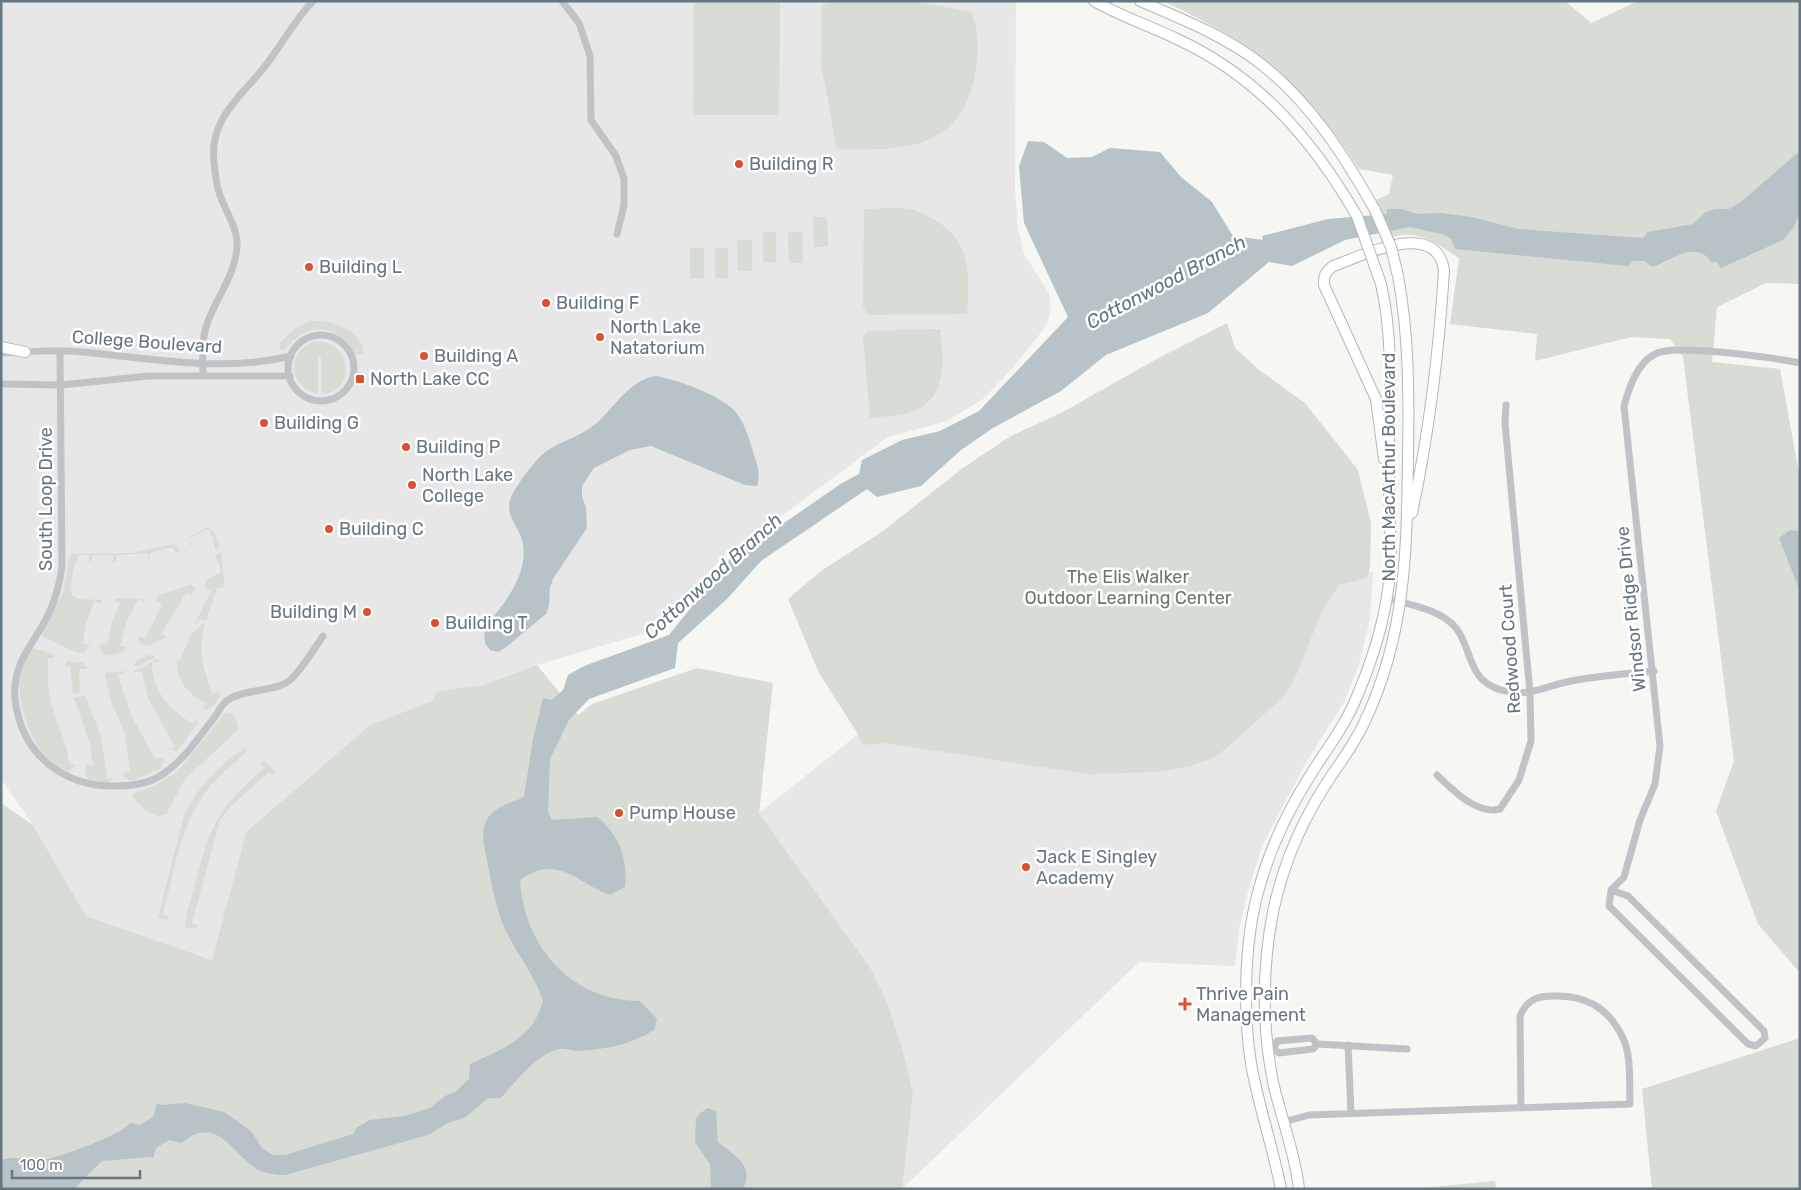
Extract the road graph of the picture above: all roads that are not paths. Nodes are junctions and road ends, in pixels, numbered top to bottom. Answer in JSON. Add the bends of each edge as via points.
{"nodes":[{"id":1,"x":313,"y":1,"type":"edge"},
{"id":2,"x":562,"y":1,"type":"edge"},
{"id":3,"x":1094,"y":1,"type":"edge"},
{"id":4,"x":1140,"y":1,"type":"edge"},
{"id":5,"x":617,"y":234,"type":"dead end"},
{"id":6,"x":1,"y":347,"type":"edge"},
{"id":7,"x":25,"y":352,"type":"junction"},
{"id":8,"x":60,"y":352,"type":"junction"},
{"id":9,"x":1,"y":353,"type":"edge"},
{"id":10,"x":291,"y":356,"type":"junction"},
{"id":11,"x":1800,"y":363,"type":"edge"},
{"id":12,"x":203,"y":364,"type":"junction"},
{"id":13,"x":203,"y":376,"type":"junction"},
{"id":14,"x":290,"y":376,"type":"junction"},
{"id":15,"x":1,"y":384,"type":"edge"},
{"id":16,"x":61,"y":385,"type":"junction"},
{"id":17,"x":1506,"y":405,"type":"dead end"},
{"id":18,"x":1389,"y":488,"type":"junction"},
{"id":19,"x":1406,"y":536,"type":"junction"},
{"id":20,"x":1387,"y":598,"type":"junction"},
{"id":21,"x":1402,"y":602,"type":"junction"},
{"id":22,"x":323,"y":636,"type":"dead end"},
{"id":23,"x":1654,"y":672,"type":"junction"},
{"id":24,"x":1530,"y":693,"type":"junction"},
{"id":25,"x":1437,"y":775,"type":"dead end"},
{"id":26,"x":1611,"y":890,"type":"junction"},
{"id":27,"x":1248,"y":974,"type":"junction"},
{"id":28,"x":1265,"y":976,"type":"junction"},
{"id":29,"x":1317,"y":1044,"type":"junction"},
{"id":30,"x":1348,"y":1045,"type":"junction"},
{"id":31,"x":1271,"y":1049,"type":"junction"},
{"id":32,"x":1407,"y":1049,"type":"dead end"},
{"id":33,"x":1521,"y":1108,"type":"junction"},
{"id":34,"x":1351,"y":1113,"type":"junction"},
{"id":35,"x":1284,"y":1122,"type":"junction"},
{"id":36,"x":1281,"y":1189,"type":"edge"},
{"id":37,"x":1299,"y":1189,"type":"edge"}],
"edges":[{"from":1,"to":12,"type":"street","via":[[265,66],[230,104],[215,140],[214,160],[219,192],[232,220],[237,246],[229,277],[207,323]]},
{"from":2,"to":5,"type":"street","via":[[579,23],[590,56],[591,120],[616,156],[624,179],[624,205]]},
{"from":3,"to":18,"type":"main road","name":"North MacArthur Boulevard","bridge":true,"via":[[1220,62],[1271,101],[1323,163],[1357,216],[1388,312]]},
{"from":4,"to":19,"type":"main road","name":"North MacArthur Boulevard","bridge":true,"via":[[1206,30],[1250,57],[1286,86],[1340,150],[1375,210],[1391,248],[1404,309],[1408,354]]},
{"from":6,"to":7,"type":"main road"},
{"from":7,"to":8,"type":"street","name":"College Boulevard"},
{"from":7,"to":9,"type":"street","name":"College Boulevard"},
{"from":8,"to":12,"type":"street","name":"College Boulevard"},
{"from":8,"to":16,"type":"street","name":"South Loop Drive"},
{"from":10,"to":12,"type":"street","name":"College Boulevard","via":[[270,361]]},
{"from":10,"to":14,"type":"street"},
{"from":10,"to":14,"type":"street","via":[[305,340],[327,336],[346,346],[354,366],[349,386],[342,394],[327,400],[316,400],[302,394]]},
{"from":11,"to":23,"type":"street","name":"Windsor Ridge Drive","via":[[1684,350],[1655,354],[1640,368],[1628,390],[1624,406]]},
{"from":12,"to":13,"type":"street"},
{"from":13,"to":14,"type":"street","name":"College Boulevard"},
{"from":13,"to":16,"type":"street","name":"College Boulevard","via":[[148,376]]},
{"from":15,"to":16,"type":"street","name":"College Boulevard"},
{"from":16,"to":22,"type":"street","name":"South Loop Drive","via":[[60,583],[49,614],[23,655],[16,675],[15,698],[19,719],[28,738],[52,767],[80,782],[101,786],[132,785],[162,775],[182,760],[228,699],[289,682]]},
{"from":17,"to":24,"type":"street","name":"Redwood Court"},
{"from":18,"to":19,"type":"main road","via":[[1376,399],[1324,285],[1324,278],[1333,266],[1396,244],[1417,243],[1435,251],[1443,262],[1444,270],[1433,388],[1419,481]]},
{"from":18,"to":20,"type":"main road","name":"North MacArthur Boulevard","via":[[1391,569]]},
{"from":19,"to":21,"type":"main road","name":"North MacArthur Boulevard"},
{"from":20,"to":21,"type":"street"},
{"from":20,"to":27,"type":"main road","name":"North MacArthur Boulevard","via":[[1373,654],[1358,695],[1285,821],[1270,859],[1257,896]]},
{"from":21,"to":24,"type":"street","via":[[1440,615],[1458,630],[1480,678],[1498,690]]},
{"from":21,"to":28,"type":"main road","name":"North MacArthur Boulevard","via":[[1393,647],[1365,722],[1305,819],[1291,852],[1275,904]]},
{"from":23,"to":24,"type":"street","via":[[1570,681]]},
{"from":23,"to":26,"type":"street","name":"Windsor Ridge Drive","via":[[1660,746],[1655,784],[1640,820],[1624,878]]},
{"from":24,"to":25,"type":"street","name":"Redwood Court","via":[[1531,741],[1519,780],[1500,809],[1490,811],[1477,806],[1452,790]]},
{"from":26,"to":26,"type":"street","via":[[1609,906],[1748,1044],[1756,1046],[1762,1042],[1764,1031],[1628,896]]},
{"from":27,"to":28,"type":"main road"},
{"from":27,"to":36,"type":"main road","name":"North MacArthur Boulevard","via":[[1247,1027],[1252,1068]]},
{"from":28,"to":31,"type":"main road","name":"North MacArthur Boulevard","via":[[1264,1016]]},
{"from":29,"to":30,"type":"street"},
{"from":29,"to":31,"type":"street","via":[[1313,1049],[1279,1053]]},
{"from":29,"to":31,"type":"street","via":[[1312,1038],[1277,1041]]},
{"from":30,"to":32,"type":"street"},
{"from":30,"to":34,"type":"street"},
{"from":31,"to":35,"type":"main road","name":"North MacArthur Boulevard"},
{"from":33,"to":33,"type":"street","via":[[1630,1104],[1627,1055],[1622,1036],[1593,1004],[1581,997],[1569,996],[1535,998],[1525,1004],[1520,1016]]},
{"from":33,"to":34,"type":"street"},
{"from":34,"to":35,"type":"street","via":[[1309,1115]]},
{"from":35,"to":37,"type":"main road","name":"North MacArthur Boulevard"}]}
